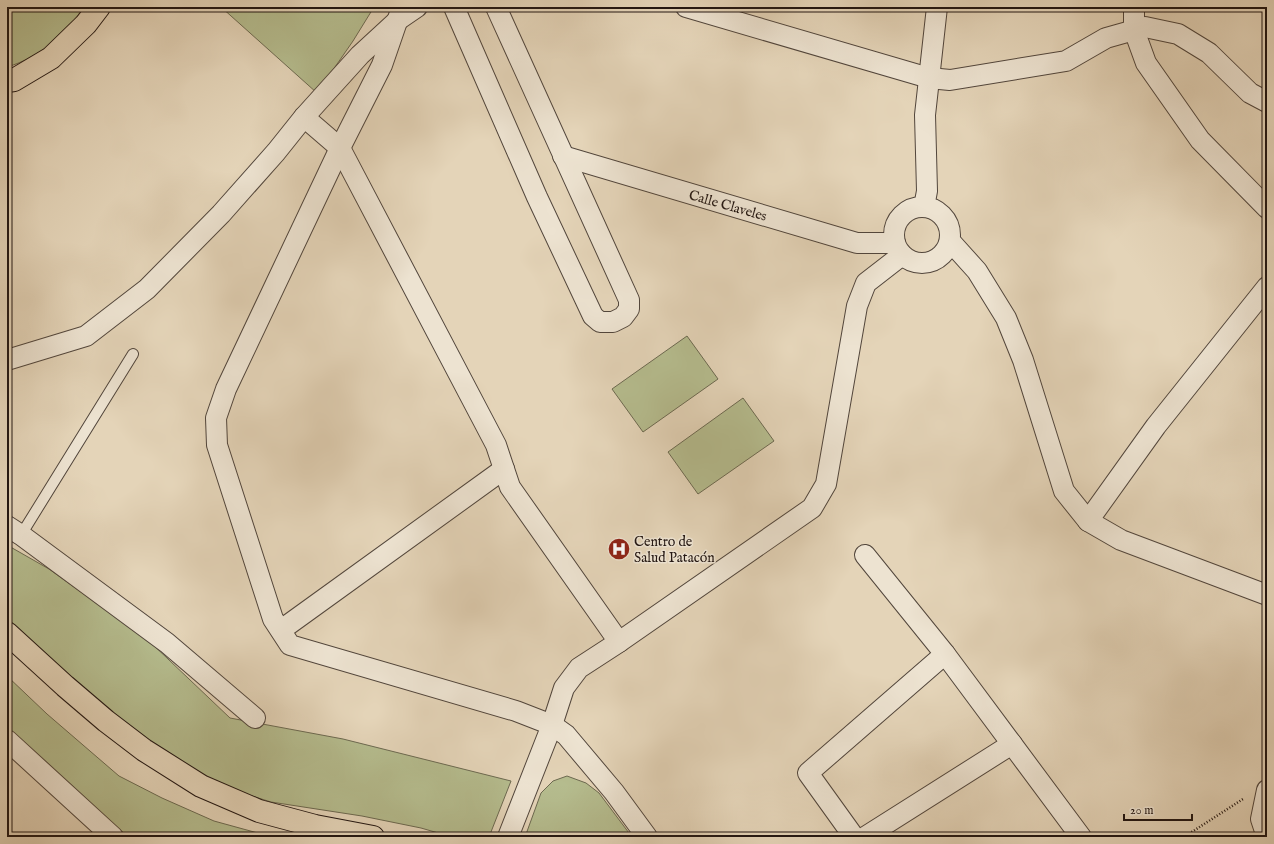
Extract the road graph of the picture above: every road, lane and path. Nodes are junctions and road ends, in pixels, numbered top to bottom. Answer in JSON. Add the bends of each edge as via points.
{"nodes":[{"id":1,"x":99,"y":7,"type":"edge"},
{"id":2,"x":417,"y":7,"type":"edge"},
{"id":3,"x":454,"y":7,"type":"edge"},
{"id":4,"x":496,"y":7,"type":"edge"},
{"id":5,"x":686,"y":7,"type":"edge"},
{"id":6,"x":937,"y":7,"type":"edge"},
{"id":7,"x":1134,"y":7,"type":"edge"},
{"id":8,"x":400,"y":14,"type":"edge"},
{"id":9,"x":1134,"y":30,"type":"junction"},
{"id":10,"x":929,"y":78,"type":"junction"},
{"id":11,"x":7,"y":81,"type":"edge"},
{"id":12,"x":1267,"y":102,"type":"edge"},
{"id":13,"x":304,"y":117,"type":"junction"},
{"id":14,"x":340,"y":148,"type":"junction"},
{"id":15,"x":563,"y":156,"type":"junction"},
{"id":16,"x":924,"y":207,"type":"junction"},
{"id":17,"x":1267,"y":208,"type":"edge"},
{"id":18,"x":950,"y":241,"type":"junction"},
{"id":19,"x":898,"y":249,"type":"junction"},
{"id":20,"x":1267,"y":287,"type":"edge"},
{"id":21,"x":133,"y":354,"type":"dead end"},
{"id":22,"x":7,"y":360,"type":"edge"},
{"id":23,"x":504,"y":469,"type":"junction"},
{"id":24,"x":1088,"y":520,"type":"junction"},
{"id":25,"x":14,"y":530,"type":"edge"},
{"id":26,"x":865,"y":555,"type":"dead end"},
{"id":27,"x":1267,"y":595,"type":"edge"},
{"id":28,"x":281,"y":630,"type":"junction"},
{"id":29,"x":7,"y":633,"type":"edge"},
{"id":30,"x":619,"y":642,"type":"junction"},
{"id":31,"x":945,"y":654,"type":"junction"},
{"id":32,"x":255,"y":718,"type":"dead end"},
{"id":33,"x":552,"y":725,"type":"junction"},
{"id":34,"x":7,"y":740,"type":"edge"},
{"id":35,"x":1012,"y":744,"type":"junction"},
{"id":36,"x":1267,"y":790,"type":"edge"},
{"id":37,"x":1248,"y":796,"type":"dead end"},
{"id":38,"x":113,"y":837,"type":"edge"},
{"id":39,"x":373,"y":837,"type":"edge"},
{"id":40,"x":508,"y":837,"type":"edge"},
{"id":41,"x":647,"y":837,"type":"edge"},
{"id":42,"x":854,"y":837,"type":"edge"},
{"id":43,"x":865,"y":837,"type":"edge"},
{"id":44,"x":1081,"y":837,"type":"edge"},
{"id":45,"x":1184,"y":837,"type":"edge"},
{"id":46,"x":1267,"y":837,"type":"edge"}],
"edges":[{"from":1,"to":11,"type":"main road","via":[[86,24],[51,58],[14,80]]},
{"from":2,"to":8,"type":"street"},
{"from":3,"to":15,"type":"street","via":[[537,197],[593,316],[600,322],[614,322],[623,317],[629,309],[629,300]]},
{"from":4,"to":15,"type":"street"},
{"from":5,"to":10,"type":"street"},
{"from":6,"to":10,"type":"street"},
{"from":7,"to":9,"type":"street"},
{"from":8,"to":13,"type":"street"},
{"from":8,"to":14,"type":"street","via":[[382,65]]},
{"from":9,"to":10,"type":"street","via":[[1106,38],[1066,60],[950,80]]},
{"from":9,"to":12,"type":"street","via":[[1145,27],[1178,34],[1209,53],[1250,93]]},
{"from":9,"to":17,"type":"street","via":[[1146,63],[1200,140]]},
{"from":10,"to":16,"type":"street","via":[[925,115],[927,191]]},
{"from":13,"to":14,"type":"street"},
{"from":13,"to":22,"type":"street","via":[[221,214],[147,289],[86,336]]},
{"from":14,"to":23,"type":"street","via":[[496,446]]},
{"from":14,"to":28,"type":"street","via":[[226,389],[216,418],[217,445],[273,618]]},
{"from":15,"to":19,"type":"street","name":"Calle Claveles","via":[[857,243]]},
{"from":16,"to":18,"type":"street","via":[[942,214],[948,222]]},
{"from":16,"to":19,"type":"street","via":[[906,211],[895,225],[894,234]]},
{"from":18,"to":19,"type":"street","via":[[942,256],[930,262],[918,263],[909,260]]},
{"from":18,"to":24,"type":"street","via":[[977,271],[1006,318],[1023,360],[1064,491]]},
{"from":19,"to":30,"type":"street","via":[[866,283],[857,306],[826,484],[812,508]]},
{"from":20,"to":24,"type":"street","via":[[1156,426]]},
{"from":21,"to":25,"type":"lane"},
{"from":23,"to":28,"type":"street"},
{"from":23,"to":30,"type":"street","via":[[510,487]]},
{"from":24,"to":27,"type":"street","via":[[1121,540]]},
{"from":25,"to":32,"type":"street","via":[[167,643]]},
{"from":26,"to":31,"type":"street"},
{"from":28,"to":33,"type":"street","via":[[290,645],[516,711]]},
{"from":29,"to":39,"type":"main road","via":[[106,721],[144,750],[201,786],[259,811],[315,826]]},
{"from":30,"to":33,"type":"street","via":[[579,668],[564,688]]},
{"from":31,"to":35,"type":"street"},
{"from":31,"to":42,"type":"street","via":[[808,773]]},
{"from":33,"to":40,"type":"street"},
{"from":33,"to":41,"type":"street","via":[[566,735],[614,792]]},
{"from":34,"to":38,"type":"street"},
{"from":35,"to":43,"type":"street"},
{"from":35,"to":44,"type":"street"},
{"from":36,"to":46,"type":"street","via":[[1261,819]]},
{"from":37,"to":45,"type":"path"}]}
